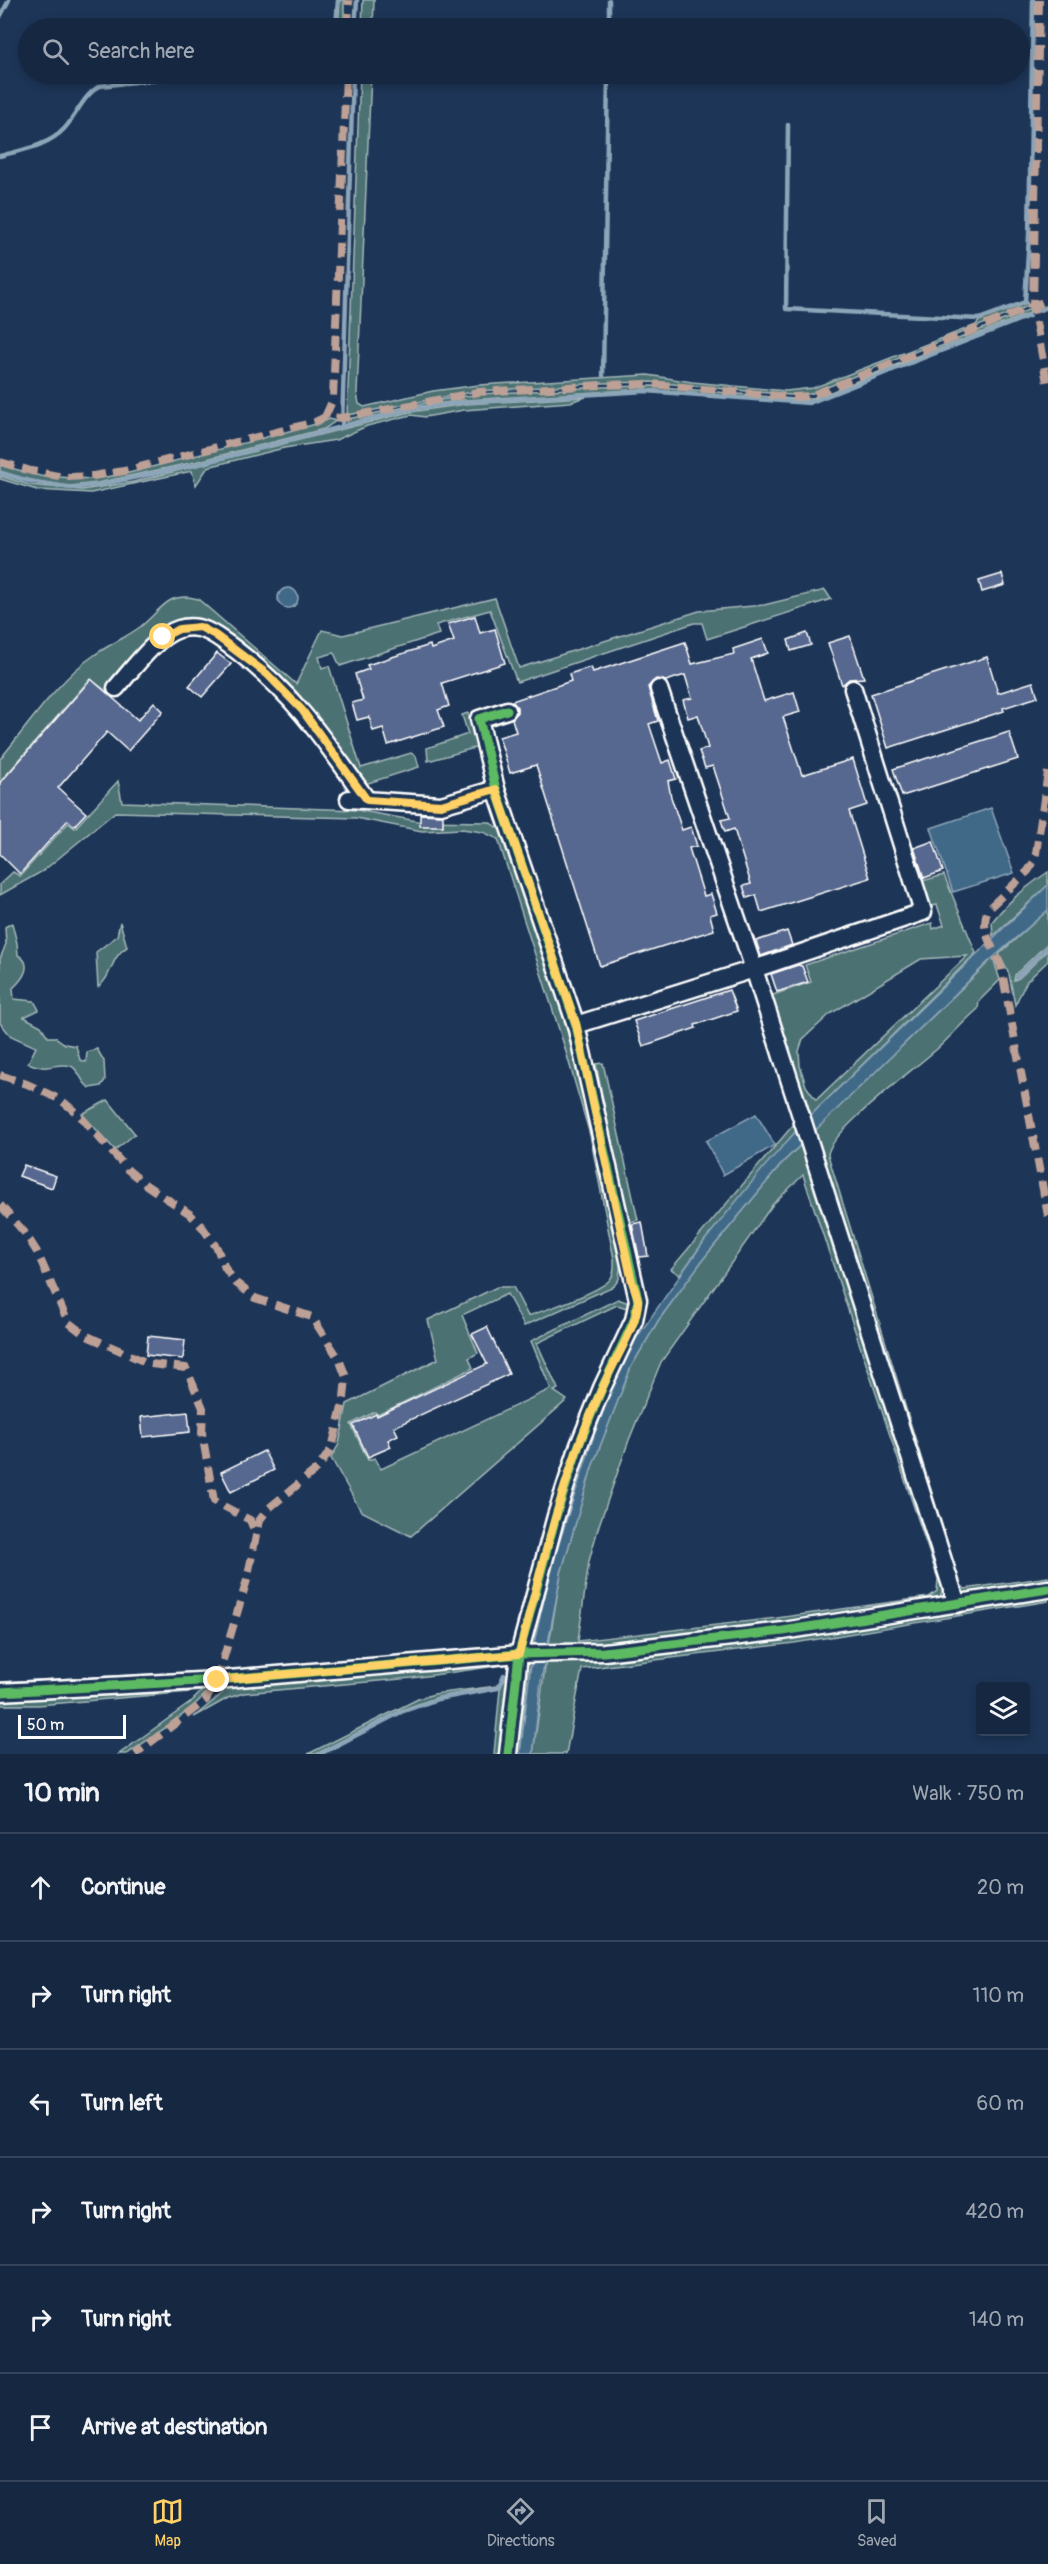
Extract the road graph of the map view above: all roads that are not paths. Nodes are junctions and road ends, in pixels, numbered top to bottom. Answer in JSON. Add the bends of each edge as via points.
{"nodes":[{"id":1,"x":116,"y":688,"type":"dead end"},
{"id":2,"x":659,"y":689,"type":"dead end"},
{"id":3,"x":854,"y":689,"type":"dead end"},
{"id":4,"x":507,"y":710,"type":"dead end"},
{"id":5,"x":496,"y":789,"type":"junction"},
{"id":6,"x":350,"y":799,"type":"dead end"},
{"id":7,"x":367,"y":800,"type":"junction"},
{"id":8,"x":754,"y":969,"type":"junction"},
{"id":9,"x":576,"y":1024,"type":"junction"},
{"id":10,"x":1048,"y":1589,"type":"edge"},
{"id":11,"x":957,"y":1604,"type":"junction"},
{"id":12,"x":525,"y":1654,"type":"junction"},
{"id":13,"x":0,"y":1692,"type":"edge"},
{"id":14,"x":508,"y":1754,"type":"edge"}],
"edges":[{"from":1,"to":7,"type":"street","via":[[163,637],[179,629],[200,627],[267,674],[302,710]]},
{"from":2,"to":8,"type":"street"},
{"from":3,"to":8,"type":"street","via":[[923,912]]},
{"from":4,"to":5,"type":"street","via":[[479,719]]},
{"from":5,"to":7,"type":"street","via":[[441,805]]},
{"from":5,"to":9,"type":"street"},
{"from":6,"to":7,"type":"street"},
{"from":8,"to":9,"type":"street"},
{"from":8,"to":11,"type":"street"},
{"from":9,"to":12,"type":"street","via":[[638,1300],[634,1320],[579,1445],[556,1516]]},
{"from":10,"to":11,"type":"street"},
{"from":11,"to":12,"type":"street","via":[[783,1631],[604,1652]]},
{"from":12,"to":13,"type":"street","via":[[217,1680]]},
{"from":12,"to":14,"type":"street"}]}
